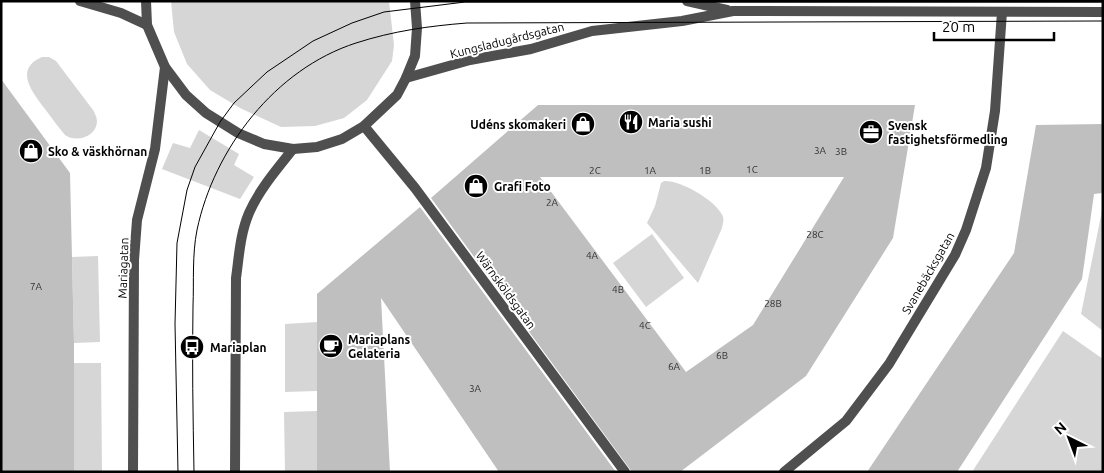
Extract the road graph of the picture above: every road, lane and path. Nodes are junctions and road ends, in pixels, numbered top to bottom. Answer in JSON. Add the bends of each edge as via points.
{"nodes":[{"id":1,"x":80,"y":1,"type":"edge"},
{"id":2,"x":146,"y":1,"type":"edge"},
{"id":3,"x":415,"y":1,"type":"edge"},
{"id":4,"x":687,"y":1,"type":"edge"},
{"id":5,"x":733,"y":11,"type":"junction"},
{"id":6,"x":1002,"y":12,"type":"junction"},
{"id":7,"x":1103,"y":12,"type":"edge"},
{"id":8,"x":147,"y":25,"type":"junction"},
{"id":9,"x":165,"y":68,"type":"junction"},
{"id":10,"x":406,"y":78,"type":"junction"},
{"id":11,"x":364,"y":126,"type":"junction"},
{"id":12,"x":292,"y":149,"type":"junction"},
{"id":13,"x":133,"y":472,"type":"edge"},
{"id":14,"x":235,"y":472,"type":"edge"},
{"id":15,"x":625,"y":472,"type":"edge"},
{"id":16,"x":784,"y":472,"type":"edge"}],
"edges":[{"from":1,"to":8,"type":"street","via":[[121,13]]},
{"from":2,"to":8,"type":"street"},
{"from":3,"to":10,"type":"street","via":[[415,56]]},
{"from":4,"to":5,"type":"street","name":"Kungsladugårdsgatan"},
{"from":5,"to":6,"type":"street","name":"Kungsladugårdsgatan"},
{"from":5,"to":10,"type":"street","name":"Kungsladugårdsgatan","via":[[682,21],[592,31]]},
{"from":6,"to":7,"type":"street","name":"Kungsladugårdsgatan"},
{"from":6,"to":16,"type":"street","name":"Svanebäcksgatan","via":[[995,110],[986,168],[955,255],[888,364],[846,421]]},
{"from":8,"to":9,"type":"street"},
{"from":9,"to":12,"type":"street","via":[[186,95],[206,113],[264,144]]},
{"from":9,"to":13,"type":"street","name":"Mariagatan","via":[[155,149],[138,220],[134,260]]},
{"from":10,"to":11,"type":"street","via":[[397,95]]},
{"from":11,"to":12,"type":"street","via":[[317,147]]},
{"from":11,"to":15,"type":"street","name":"Wärnsköldsgatan"},
{"from":12,"to":14,"type":"street","via":[[264,186],[249,214],[239,251],[236,278]]}]}
